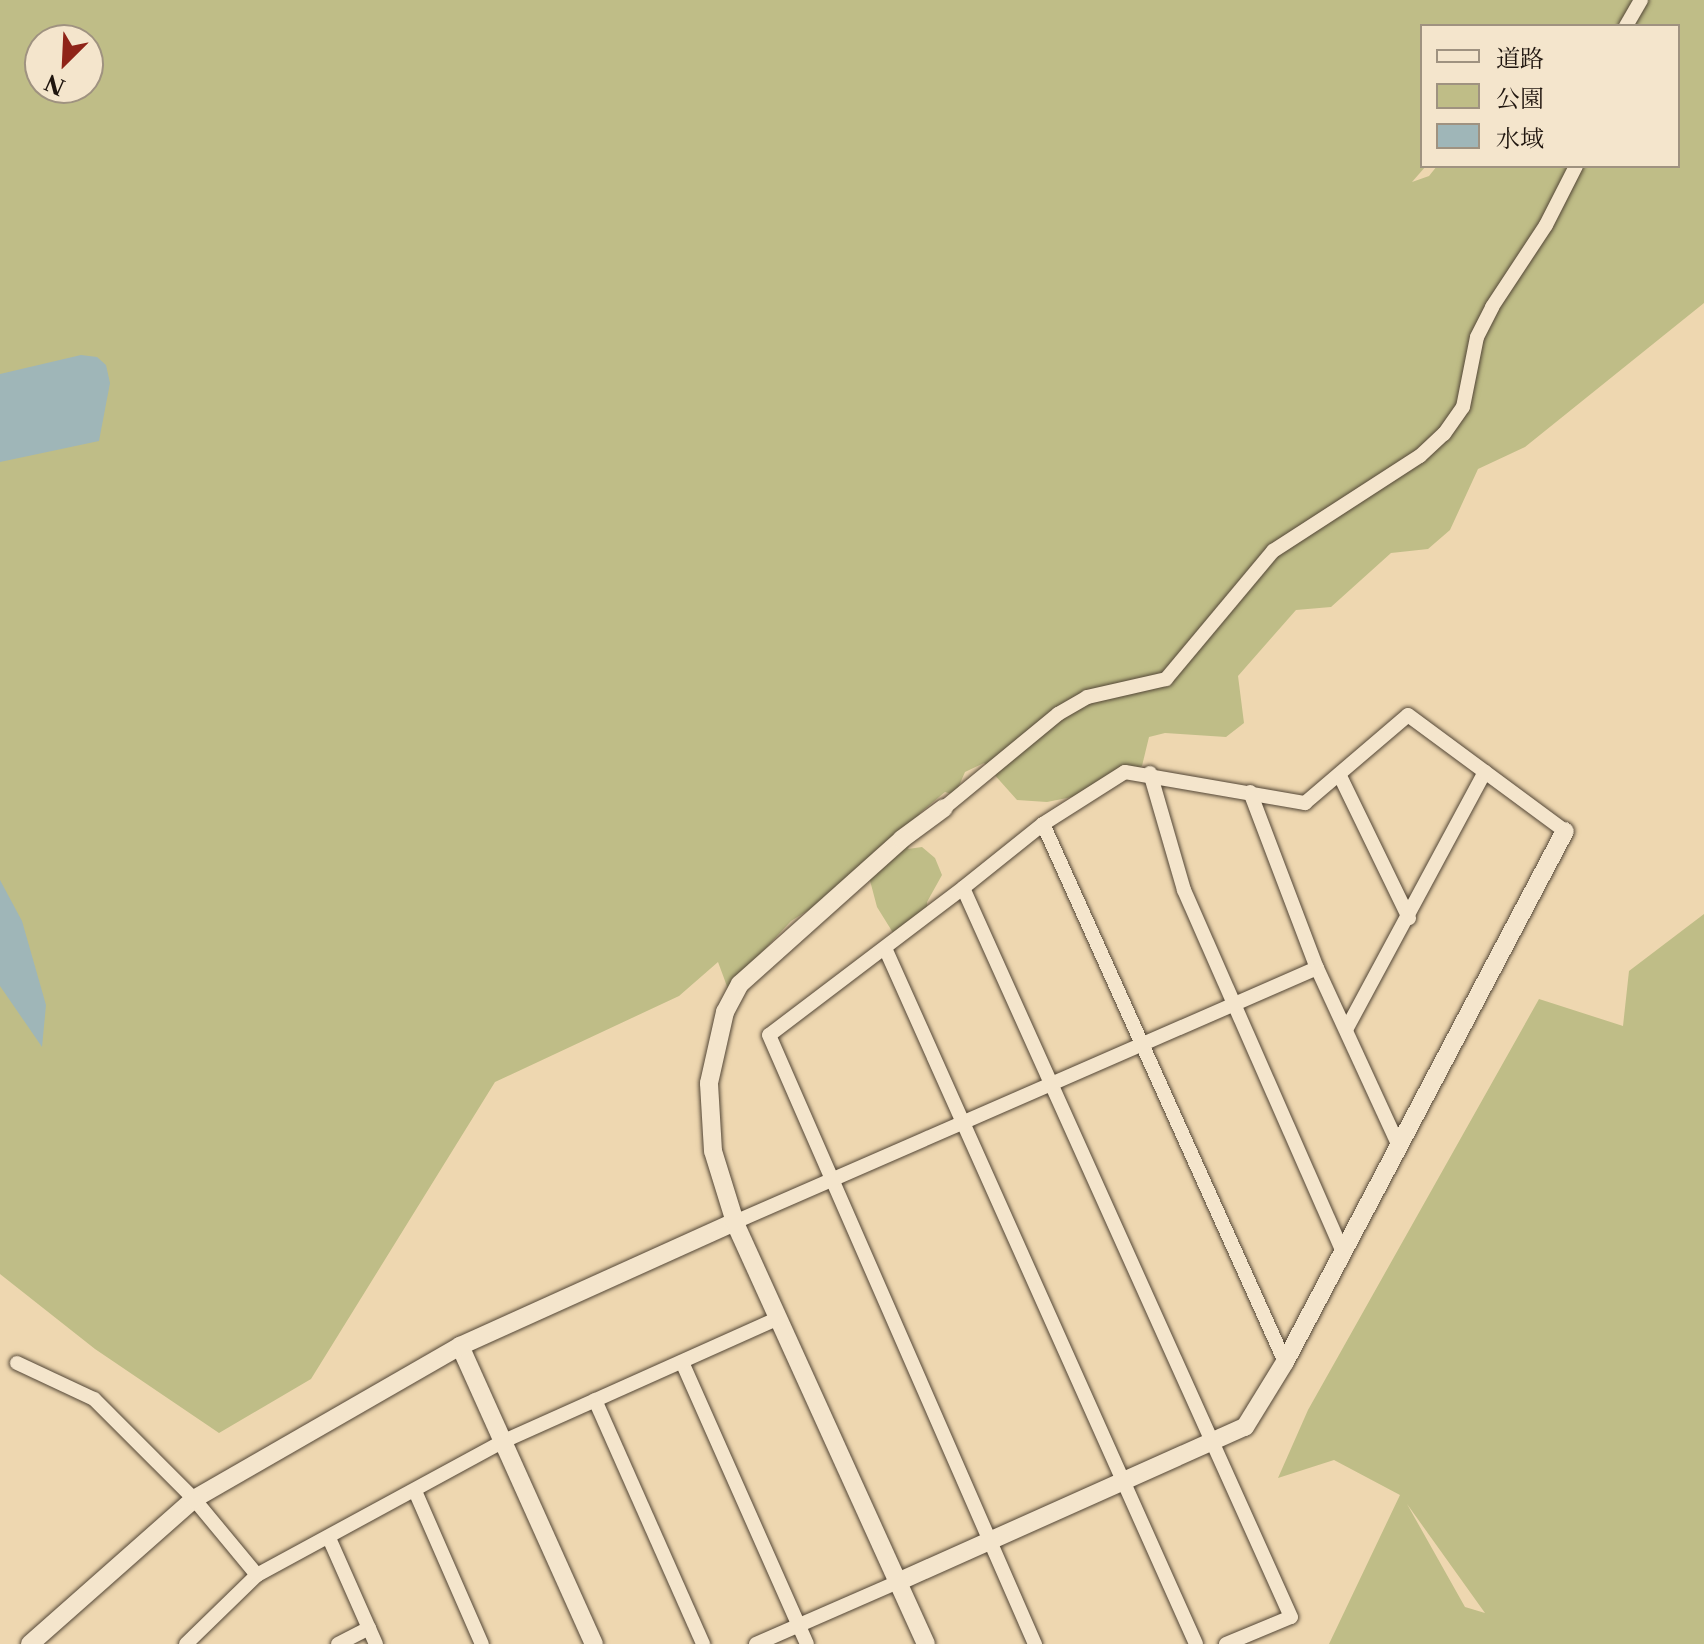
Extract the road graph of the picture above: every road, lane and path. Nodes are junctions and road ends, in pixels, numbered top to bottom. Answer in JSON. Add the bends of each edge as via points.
{"nodes":[{"id":1,"x":1641,"y":0,"type":"edge"},
{"id":2,"x":1627,"y":24,"type":"edge"},
{"id":3,"x":1575,"y":168,"type":"edge"},
{"id":4,"x":1485,"y":772,"type":"junction"},
{"id":5,"x":1150,"y":773,"type":"junction"},
{"id":6,"x":1340,"y":776,"type":"junction"},
{"id":7,"x":1250,"y":792,"type":"junction"},
{"id":8,"x":944,"y":808,"type":"joint"},
{"id":9,"x":1043,"y":824,"type":"junction"},
{"id":10,"x":1565,"y":831,"type":"joint"},
{"id":11,"x":963,"y":888,"type":"junction"},
{"id":12,"x":1409,"y":918,"type":"junction"},
{"id":13,"x":885,"y":948,"type":"junction"},
{"id":14,"x":1317,"y":968,"type":"junction"},
{"id":15,"x":1232,"y":1006,"type":"junction"},
{"id":16,"x":1347,"y":1028,"type":"junction"},
{"id":17,"x":1143,"y":1045,"type":"junction"},
{"id":18,"x":1054,"y":1084,"type":"junction"},
{"id":19,"x":964,"y":1123,"type":"junction"},
{"id":20,"x":1399,"y":1146,"type":"junction"},
{"id":21,"x":830,"y":1181,"type":"junction"},
{"id":22,"x":735,"y":1222,"type":"junction"},
{"id":23,"x":1343,"y":1253,"type":"junction"},
{"id":24,"x":779,"y":1318,"type":"junction"},
{"id":25,"x":460,"y":1346,"type":"junction"},
{"id":26,"x":682,"y":1362,"type":"junction"},
{"id":27,"x":1285,"y":1362,"type":"junction"},
{"id":28,"x":17,"y":1363,"type":"dead end"},
{"id":29,"x":595,"y":1400,"type":"junction"},
{"id":30,"x":504,"y":1441,"type":"junction"},
{"id":31,"x":1215,"y":1441,"type":"junction"},
{"id":32,"x":1121,"y":1483,"type":"junction"},
{"id":33,"x":415,"y":1491,"type":"junction"},
{"id":34,"x":194,"y":1499,"type":"junction"},
{"id":35,"x":329,"y":1538,"type":"junction"},
{"id":36,"x":989,"y":1538,"type":"junction"},
{"id":37,"x":257,"y":1575,"type":"junction"},
{"id":38,"x":900,"y":1581,"type":"junction"},
{"id":39,"x":799,"y":1625,"type":"junction"},
{"id":40,"x":369,"y":1628,"type":"junction"},
{"id":41,"x":30,"y":1644,"type":"edge"},
{"id":42,"x":186,"y":1644,"type":"edge"},
{"id":43,"x":338,"y":1644,"type":"edge"},
{"id":44,"x":376,"y":1644,"type":"edge"},
{"id":45,"x":482,"y":1644,"type":"edge"},
{"id":46,"x":594,"y":1644,"type":"edge"},
{"id":47,"x":703,"y":1644,"type":"edge"},
{"id":48,"x":756,"y":1644,"type":"edge"},
{"id":49,"x":807,"y":1644,"type":"edge"},
{"id":50,"x":926,"y":1644,"type":"edge"},
{"id":51,"x":1035,"y":1644,"type":"edge"},
{"id":52,"x":1196,"y":1644,"type":"edge"},
{"id":53,"x":1226,"y":1644,"type":"edge"}],
"edges":[{"from":1,"to":2,"type":"street"},
{"from":3,"to":8,"type":"street","via":[[1477,337],[1463,407],[1444,434],[1420,456],[1273,551],[1166,679],[1087,697],[1024,739]]},
{"from":4,"to":6,"type":"street","via":[[1408,715]]},
{"from":4,"to":10,"type":"street"},
{"from":4,"to":12,"type":"street"},
{"from":5,"to":7,"type":"street"},
{"from":5,"to":9,"type":"street","via":[[1125,772]]},
{"from":5,"to":15,"type":"street","via":[[1184,890]]},
{"from":6,"to":7,"type":"street","via":[[1305,803]]},
{"from":6,"to":12,"type":"street"},
{"from":7,"to":14,"type":"street"},
{"from":8,"to":22,"type":"street","via":[[765,957],[725,1012],[709,1083],[708,1125]]},
{"from":9,"to":11,"type":"street"},
{"from":9,"to":17,"type":"street"},
{"from":10,"to":20,"type":"street"},
{"from":11,"to":13,"type":"street"},
{"from":11,"to":18,"type":"street"},
{"from":12,"to":16,"type":"street"},
{"from":13,"to":19,"type":"street"},
{"from":13,"to":21,"type":"street","via":[[769,1035]]},
{"from":14,"to":15,"type":"street"},
{"from":14,"to":16,"type":"street"},
{"from":15,"to":17,"type":"street"},
{"from":15,"to":23,"type":"street"},
{"from":16,"to":20,"type":"street"},
{"from":17,"to":18,"type":"street"},
{"from":17,"to":27,"type":"street"},
{"from":18,"to":19,"type":"street"},
{"from":18,"to":31,"type":"street"},
{"from":19,"to":21,"type":"street"},
{"from":19,"to":32,"type":"street"},
{"from":20,"to":23,"type":"street"},
{"from":21,"to":22,"type":"street"},
{"from":21,"to":36,"type":"street"},
{"from":22,"to":24,"type":"street"},
{"from":22,"to":25,"type":"street"},
{"from":23,"to":27,"type":"street"},
{"from":24,"to":26,"type":"street"},
{"from":24,"to":38,"type":"street"},
{"from":25,"to":30,"type":"street"},
{"from":25,"to":34,"type":"street"},
{"from":26,"to":29,"type":"street"},
{"from":26,"to":39,"type":"street"},
{"from":27,"to":31,"type":"street","via":[[1245,1427]]},
{"from":28,"to":34,"type":"street","via":[[94,1399]]},
{"from":29,"to":30,"type":"street"},
{"from":29,"to":47,"type":"street"},
{"from":30,"to":33,"type":"street"},
{"from":30,"to":46,"type":"street"},
{"from":31,"to":32,"type":"street"},
{"from":31,"to":53,"type":"street","via":[[1291,1617]]},
{"from":32,"to":36,"type":"street"},
{"from":32,"to":52,"type":"street"},
{"from":33,"to":35,"type":"street"},
{"from":33,"to":45,"type":"street"},
{"from":34,"to":37,"type":"street"},
{"from":34,"to":41,"type":"street"},
{"from":35,"to":37,"type":"street"},
{"from":35,"to":40,"type":"street"},
{"from":36,"to":38,"type":"street"},
{"from":36,"to":51,"type":"street"},
{"from":37,"to":42,"type":"street"},
{"from":38,"to":39,"type":"street"},
{"from":38,"to":50,"type":"street"},
{"from":39,"to":48,"type":"street"},
{"from":39,"to":49,"type":"street"},
{"from":40,"to":43,"type":"street"},
{"from":40,"to":44,"type":"street"}]}
